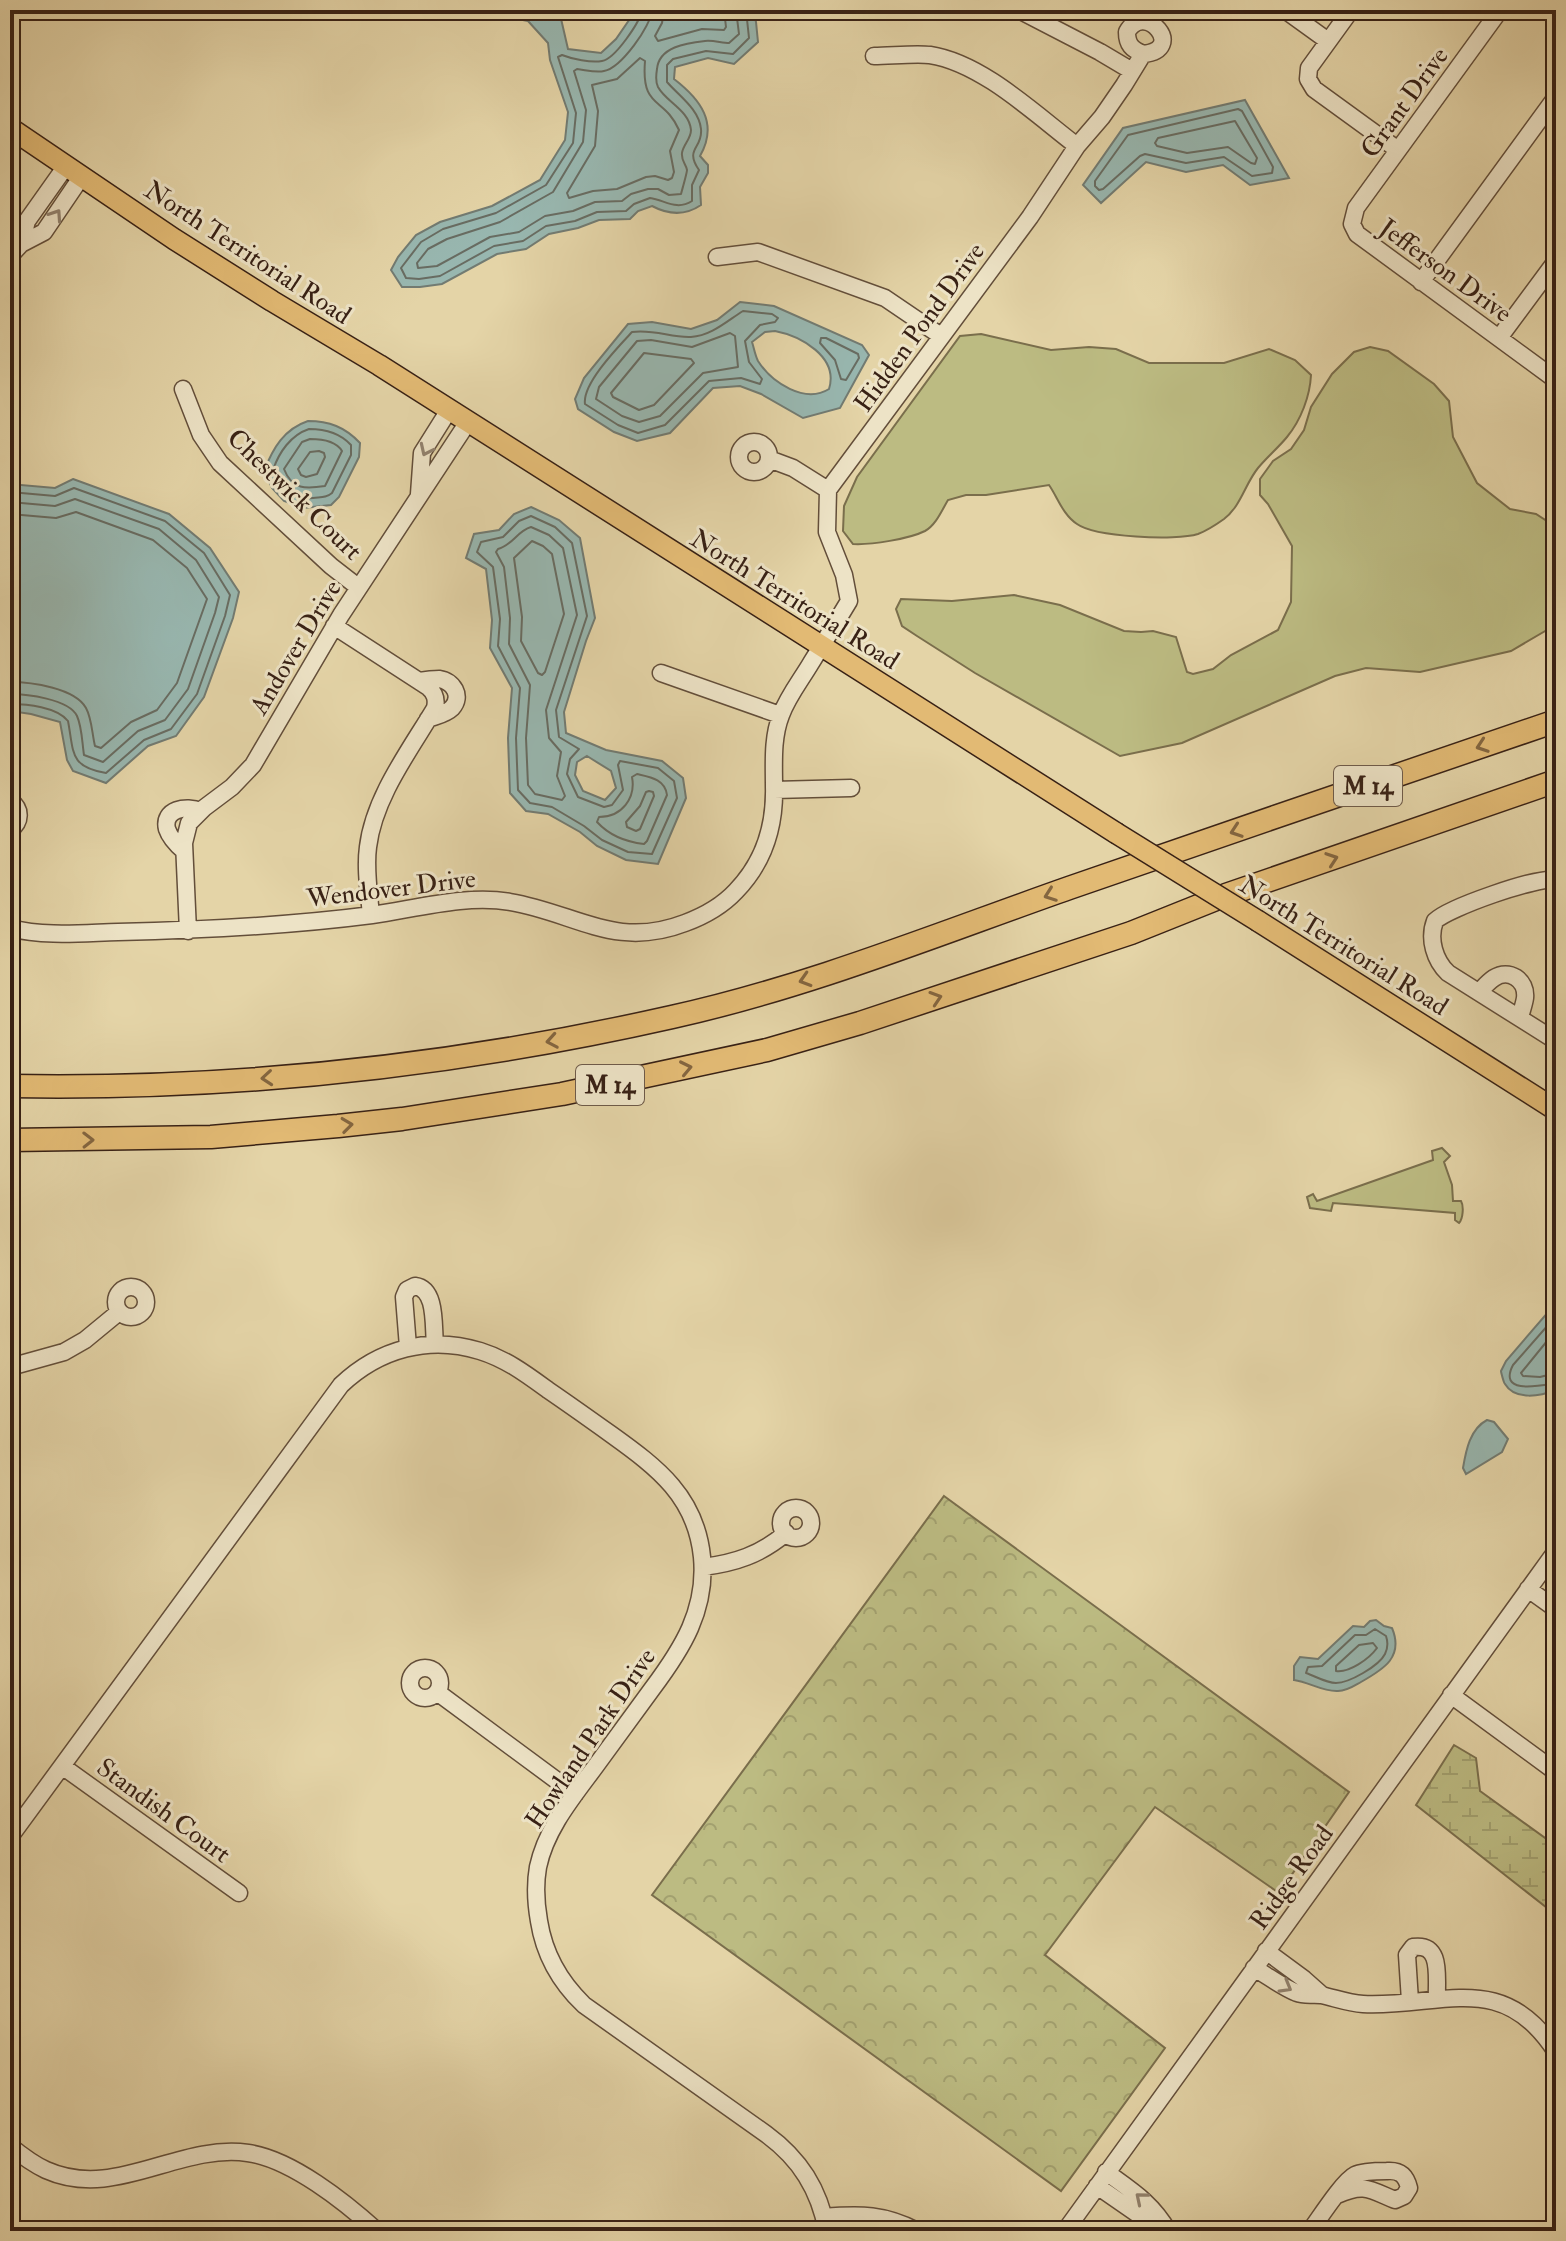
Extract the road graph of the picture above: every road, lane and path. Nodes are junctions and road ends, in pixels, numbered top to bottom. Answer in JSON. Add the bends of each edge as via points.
{"nodes":[{"id":1,"x":1019,"y":10,"type":"edge"},
{"id":2,"x":1285,"y":10,"type":"edge"},
{"id":3,"x":1351,"y":10,"type":"edge"},
{"id":4,"x":1500,"y":10,"type":"edge"},
{"id":5,"x":1328,"y":41,"type":"junction"},
{"id":6,"x":1143,"y":54,"type":"dead end"},
{"id":7,"x":874,"y":56,"type":"dead end"},
{"id":8,"x":1132,"y":71,"type":"junction"},
{"id":9,"x":1556,"y":97,"type":"edge"},
{"id":10,"x":10,"y":128,"type":"edge"},
{"id":11,"x":1077,"y":146,"type":"junction"},
{"id":12,"x":1398,"y":150,"type":"junction"},
{"id":13,"x":74,"y":171,"type":"junction"},
{"id":14,"x":1352,"y":224,"type":"joint"},
{"id":15,"x":16,"y":250,"type":"edge"},
{"id":16,"x":717,"y":257,"type":"dead end"},
{"id":17,"x":1556,"y":261,"type":"edge"},
{"id":18,"x":1421,"y":282,"type":"junction"},
{"id":19,"x":941,"y":336,"type":"junction"},
{"id":20,"x":1499,"y":338,"type":"junction"},
{"id":21,"x":1556,"y":380,"type":"edge"},
{"id":22,"x":183,"y":389,"type":"dead end"},
{"id":23,"x":449,"y":410,"type":"junction"},
{"id":24,"x":468,"y":422,"type":"junction"},
{"id":25,"x":769,"y":459,"type":"dead end"},
{"id":26,"x":828,"y":490,"type":"junction"},
{"id":27,"x":419,"y":495,"type":"junction"},
{"id":28,"x":358,"y":587,"type":"junction"},
{"id":29,"x":334,"y":626,"type":"junction"},
{"id":30,"x":821,"y":647,"type":"junction"},
{"id":31,"x":661,"y":673,"type":"dead end"},
{"id":32,"x":780,"y":715,"type":"junction"},
{"id":33,"x":1556,"y":721,"type":"edge"},
{"id":34,"x":1556,"y":781,"type":"edge"},
{"id":35,"x":851,"y":788,"type":"dead end"},
{"id":36,"x":774,"y":790,"type":"junction"},
{"id":37,"x":10,"y":801,"type":"edge"},
{"id":38,"x":10,"y":830,"type":"edge"},
{"id":39,"x":1556,"y":880,"type":"edge"},
{"id":40,"x":371,"y":915,"type":"junction"},
{"id":41,"x":10,"y":928,"type":"edge"},
{"id":42,"x":188,"y":931,"type":"junction"},
{"id":43,"x":1479,"y":992,"type":"junction"},
{"id":44,"x":1520,"y":1018,"type":"junction"},
{"id":45,"x":1556,"y":1041,"type":"edge"},
{"id":46,"x":10,"y":1086,"type":"edge"},
{"id":47,"x":1556,"y":1110,"type":"edge"},
{"id":48,"x":10,"y":1140,"type":"edge"},
{"id":49,"x":119,"y":1312,"type":"dead end"},
{"id":50,"x":435,"y":1344,"type":"junction"},
{"id":51,"x":408,"y":1347,"type":"junction"},
{"id":52,"x":10,"y":1367,"type":"edge"},
{"id":53,"x":786,"y":1533,"type":"dead end"},
{"id":54,"x":1556,"y":1551,"type":"edge"},
{"id":55,"x":703,"y":1567,"type":"junction"},
{"id":56,"x":1528,"y":1589,"type":"junction"},
{"id":57,"x":1556,"y":1609,"type":"edge"},
{"id":58,"x":437,"y":1692,"type":"dead end"},
{"id":59,"x":1451,"y":1695,"type":"junction"},
{"id":60,"x":62,"y":1766,"type":"junction"},
{"id":61,"x":1556,"y":1772,"type":"edge"},
{"id":62,"x":575,"y":1794,"type":"junction"},
{"id":63,"x":10,"y":1837,"type":"edge"},
{"id":64,"x":239,"y":1893,"type":"dead end"},
{"id":65,"x":1266,"y":1951,"type":"junction"},
{"id":66,"x":1254,"y":1968,"type":"junction"},
{"id":67,"x":1322,"y":1995,"type":"junction"},
{"id":68,"x":1437,"y":1999,"type":"junction"},
{"id":69,"x":1410,"y":2001,"type":"junction"},
{"id":70,"x":1556,"y":2052,"type":"edge"},
{"id":71,"x":10,"y":2146,"type":"edge"},
{"id":72,"x":1102,"y":2179,"type":"junction"},
{"id":73,"x":1337,"y":2195,"type":"dead end"},
{"id":74,"x":826,"y":2224,"type":"edge"},
{"id":75,"x":377,"y":2231,"type":"edge"},
{"id":76,"x":917,"y":2231,"type":"edge"},
{"id":77,"x":1065,"y":2231,"type":"edge"},
{"id":78,"x":1165,"y":2231,"type":"edge"},
{"id":79,"x":1310,"y":2231,"type":"edge"}],
"edges":[{"from":1,"to":8,"type":"street"},
{"from":2,"to":5,"type":"street"},
{"from":3,"to":5,"type":"street"},
{"from":4,"to":12,"type":"street","name":"Grant Drive"},
{"from":5,"to":12,"type":"street","via":[[1309,68],[1310,84]]},
{"from":6,"to":8,"type":"street","name":"Hidden Pond Drive"},
{"from":7,"to":11,"type":"street","via":[[928,54],[964,64]]},
{"from":8,"to":11,"type":"street","name":"Hidden Pond Drive"},
{"from":9,"to":18,"type":"street"},
{"from":10,"to":13,"type":"main road","name":"North Territorial Road"},
{"from":11,"to":19,"type":"street","name":"Hidden Pond Drive"},
{"from":12,"to":14,"type":"street","name":"Grant Drive","via":[[1356,208]]},
{"from":13,"to":15,"type":"street","via":[[27,221]]},
{"from":13,"to":23,"type":"main road","name":"North Territorial Road"},
{"from":14,"to":18,"type":"street","name":"Jefferson Drive","via":[[1357,234]]},
{"from":16,"to":19,"type":"street","via":[[758,252],[885,298]]},
{"from":17,"to":20,"type":"street"},
{"from":18,"to":20,"type":"street","name":"Jefferson Drive"},
{"from":19,"to":26,"type":"street","name":"Hidden Pond Drive"},
{"from":20,"to":21,"type":"street","name":"Jefferson Drive"},
{"from":22,"to":28,"type":"street","name":"Chestwick Court","via":[[201,435],[220,463]]},
{"from":23,"to":24,"type":"main road","name":"North Territorial Road"},
{"from":23,"to":27,"type":"street","name":"Andover Drive","one_way":true,"via":[[422,453]]},
{"from":24,"to":27,"type":"street","name":"Andover Drive"},
{"from":24,"to":30,"type":"main road","name":"North Territorial Road"},
{"from":25,"to":26,"type":"street"},
{"from":26,"to":30,"type":"street","via":[[827,532],[849,601]]},
{"from":27,"to":28,"type":"street","name":"Andover Drive"},
{"from":28,"to":29,"type":"street","name":"Andover Drive"},
{"from":29,"to":40,"type":"street","via":[[436,696],[372,828],[367,863]]},
{"from":29,"to":42,"type":"street","name":"Andover Drive","via":[[253,765],[193,817],[185,833]]},
{"from":30,"to":32,"type":"street","name":"Wendover Drive"},
{"from":30,"to":47,"type":"main road","name":"North Territorial Road","bridge":true},
{"from":31,"to":32,"type":"street"},
{"from":32,"to":36,"type":"street","name":"Wendover Drive"},
{"from":33,"to":46,"type":"highway","number":"M 14","one_way":true,"via":[[905,947],[675,1017],[343,1072],[139,1086]]},
{"from":48,"to":34,"type":"highway","number":"M 14","one_way":true,"via":[[211,1137],[402,1119],[562,1094],[767,1050],[1131,933]]},
{"from":35,"to":36,"type":"street"},
{"from":36,"to":40,"type":"street","name":"Wendover Drive","via":[[769,837],[747,879],[712,910],[672,928],[615,932],[495,900]]},
{"from":37,"to":38,"type":"street","via":[[19,814]]},
{"from":39,"to":43,"type":"street","via":[[1539,880],[1435,921],[1432,935],[1440,964]]},
{"from":40,"to":42,"type":"street","name":"Wendover Drive"},
{"from":41,"to":42,"type":"street","name":"Wendover Drive","via":[[49,934]]},
{"from":43,"to":44,"type":"street"},
{"from":43,"to":44,"type":"street","via":[[1502,975],[1520,980],[1525,998]]},
{"from":44,"to":45,"type":"street"},
{"from":49,"to":52,"type":"street","via":[[64,1352]]},
{"from":50,"to":51,"type":"street","name":"Howland Park Drive"},
{"from":50,"to":51,"type":"street","via":[[430,1296],[415,1286],[404,1297]]},
{"from":50,"to":55,"type":"street","name":"Howland Park Drive","via":[[471,1348],[509,1363],[653,1465],[689,1511]]},
{"from":51,"to":60,"type":"street","name":"Howland Park Drive","via":[[366,1365],[333,1395]]},
{"from":53,"to":55,"type":"street","via":[[746,1559]]},
{"from":54,"to":56,"type":"street","name":"Ridge Road"},
{"from":55,"to":62,"type":"street","name":"Howland Park Drive","via":[[699,1607],[683,1644]]},
{"from":56,"to":57,"type":"street"},
{"from":56,"to":59,"type":"street","name":"Ridge Road"},
{"from":58,"to":62,"type":"street"},
{"from":59,"to":61,"type":"street"},
{"from":59,"to":65,"type":"street","name":"Ridge Road"},
{"from":60,"to":63,"type":"street","name":"Howland Park Drive"},
{"from":60,"to":64,"type":"street","name":"Standish Court"},
{"from":62,"to":74,"type":"street","name":"Howland Park Drive","via":[[552,1828],[537,1881],[539,1926],[555,1969],[595,2014],[785,2148],[810,2179]]},
{"from":65,"to":66,"type":"street","name":"Ridge Road"},
{"from":65,"to":67,"type":"street"},
{"from":66,"to":67,"type":"street","one_way":true,"via":[[1299,1994]]},
{"from":66,"to":72,"type":"street","name":"Ridge Road"},
{"from":67,"to":69,"type":"street","via":[[1358,2003]]},
{"from":68,"to":69,"type":"street"},
{"from":68,"to":69,"type":"street","via":[[1435,1958],[1424,1946],[1413,1947],[1407,1955]]},
{"from":68,"to":70,"type":"street","via":[[1481,1998],[1508,2006],[1531,2022]]},
{"from":71,"to":75,"type":"street","via":[[45,2169],[88,2180],[217,2151],[261,2156],[297,2171]]},
{"from":72,"to":77,"type":"street","name":"Ridge Road"},
{"from":72,"to":78,"type":"street","via":[[1144,2199],[1160,2216]]},
{"from":73,"to":79,"type":"street"},
{"from":74,"to":76,"type":"street","via":[[856,2214],[892,2219]]}]}
